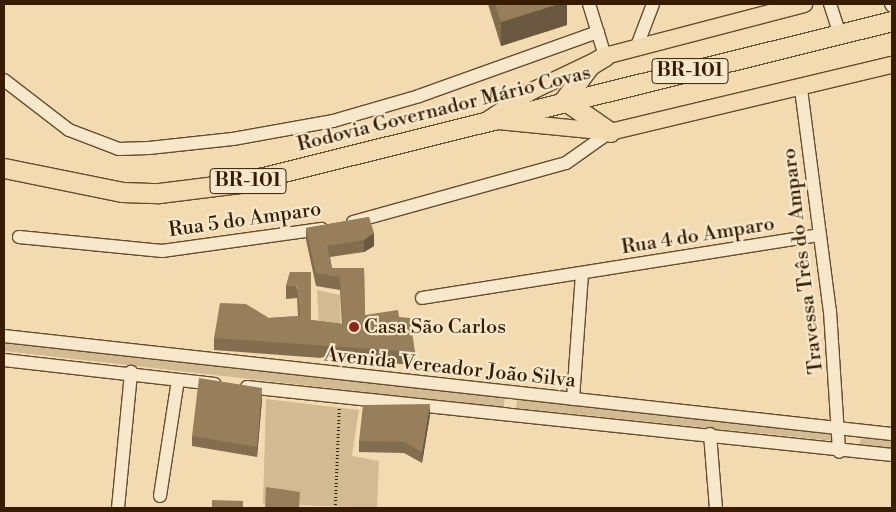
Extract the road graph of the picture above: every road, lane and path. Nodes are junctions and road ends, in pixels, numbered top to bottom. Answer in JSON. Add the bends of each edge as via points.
{"nodes":[{"id":1,"x":589,"y":4,"type":"edge"},
{"id":2,"x":653,"y":4,"type":"edge"},
{"id":3,"x":804,"y":4,"type":"edge"},
{"id":4,"x":830,"y":4,"type":"edge"},
{"id":5,"x":892,"y":21,"type":"edge"},
{"id":6,"x":598,"y":32,"type":"junction"},
{"id":7,"x":840,"y":35,"type":"junction"},
{"id":8,"x":637,"y":46,"type":"junction"},
{"id":9,"x":605,"y":56,"type":"junction"},
{"id":10,"x":892,"y":65,"type":"edge"},
{"id":11,"x":4,"y":80,"type":"edge"},
{"id":12,"x":801,"y":89,"type":"junction"},
{"id":13,"x":564,"y":100,"type":"junction"},
{"id":14,"x":487,"y":120,"type":"junction"},
{"id":15,"x":610,"y":132,"type":"junction"},
{"id":16,"x":4,"y":168,"type":"edge"},
{"id":17,"x":819,"y":235,"type":"junction"},
{"id":18,"x":19,"y":237,"type":"dead end"},
{"id":19,"x":582,"y":273,"type":"junction"},
{"id":20,"x":422,"y":298,"type":"dead end"},
{"id":21,"x":4,"y":336,"type":"edge"},
{"id":22,"x":4,"y":360,"type":"edge"},
{"id":23,"x":131,"y":372,"type":"junction"},
{"id":24,"x":178,"y":380,"type":"junction"},
{"id":25,"x":520,"y":394,"type":"junction"},
{"id":26,"x":339,"y":397,"type":"junction"},
{"id":27,"x":573,"y":400,"type":"junction"},
{"id":28,"x":700,"y":413,"type":"junction"},
{"id":29,"x":518,"y":414,"type":"junction"},
{"id":30,"x":841,"y":429,"type":"junction"},
{"id":31,"x":704,"y":433,"type":"junction"},
{"id":32,"x":892,"y":434,"type":"edge"},
{"id":33,"x":839,"y":452,"type":"junction"},
{"id":34,"x":892,"y":455,"type":"edge"},
{"id":35,"x":160,"y":496,"type":"dead end"},
{"id":36,"x":118,"y":508,"type":"edge"},
{"id":37,"x":335,"y":508,"type":"edge"},
{"id":38,"x":716,"y":508,"type":"edge"}],
"edges":[{"from":1,"to":6,"type":"street"},
{"from":2,"to":8,"type":"street"},
{"from":3,"to":8,"type":"main road"},
{"from":4,"to":7,"type":"street"},
{"from":5,"to":7,"type":"highway","name":"Rodovia Governador Mário Covas","number":"BR-101"},
{"from":6,"to":9,"type":"street"},
{"from":6,"to":11,"type":"street","via":[[418,96],[333,121],[149,148],[119,149],[78,134]]},
{"from":7,"to":13,"type":"highway","name":"Rodovia Governador Mário Covas","number":"BR-101"},
{"from":8,"to":9,"type":"main road"},
{"from":9,"to":13,"type":"highway","via":[[590,66]]},
{"from":9,"to":14,"type":"main road","via":[[530,92]]},
{"from":10,"to":12,"type":"main road"},
{"from":12,"to":15,"type":"main road"},
{"from":12,"to":17,"type":"street","name":"Travessa Três do Amparo"},
{"from":13,"to":14,"type":"highway","name":"Rodovia Governador Mário Covas","number":"BR-101"},
{"from":13,"to":15,"type":"highway"},
{"from":14,"to":15,"type":"main road"},
{"from":14,"to":16,"type":"highway","name":"Rodovia Governador Mário Covas","number":"BR-101","via":[[268,178],[175,192],[96,189]]},
{"from":15,"to":18,"type":"street","name":"Rua 5 do Amparo","via":[[566,163],[336,225],[162,251]]},
{"from":17,"to":19,"type":"street","name":"Rua 4 do Amparo"},
{"from":17,"to":30,"type":"street","name":"Travessa Três do Amparo"},
{"from":19,"to":20,"type":"street","name":"Rua 4 do Amparo"},
{"from":19,"to":27,"type":"street"},
{"from":21,"to":25,"type":"street","name":"Avenida Vereador João Silva"},
{"from":22,"to":23,"type":"street","name":"Avenida Vereador João Silva"},
{"from":23,"to":24,"type":"street","name":"Avenida Vereador João Silva"},
{"from":23,"to":36,"type":"street"},
{"from":24,"to":26,"type":"street","name":"Avenida Vereador João Silva"},
{"from":24,"to":35,"type":"street"},
{"from":25,"to":27,"type":"street","name":"Avenida Vereador João Silva"},
{"from":25,"to":29,"type":"street"},
{"from":26,"to":29,"type":"street","name":"Avenida Vereador João Silva"},
{"from":26,"to":37,"type":"path"},
{"from":27,"to":28,"type":"street","name":"Avenida Vereador João Silva"},
{"from":28,"to":30,"type":"street","name":"Avenida Vereador João Silva"},
{"from":28,"to":31,"type":"street"},
{"from":29,"to":31,"type":"street","name":"Avenida Vereador João Silva"},
{"from":30,"to":32,"type":"street","name":"Avenida Vereador João Silva"},
{"from":30,"to":33,"type":"street","name":"Travessa Três do Amparo"},
{"from":31,"to":33,"type":"street","name":"Avenida Vereador João Silva"},
{"from":31,"to":38,"type":"street"},
{"from":33,"to":34,"type":"street","name":"Avenida Vereador João Silva"}]}
